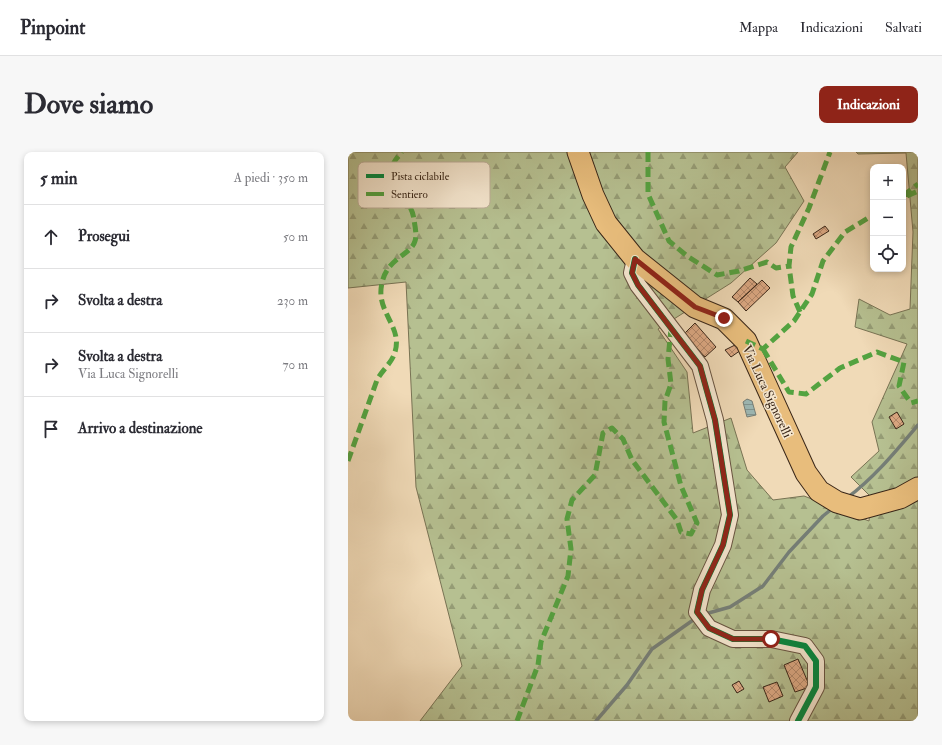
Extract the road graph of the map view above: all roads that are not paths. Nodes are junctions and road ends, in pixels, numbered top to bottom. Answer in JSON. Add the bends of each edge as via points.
{"nodes":[{"id":1,"x":578,"y":152,"type":"edge"},
{"id":2,"x":635,"y":259,"type":"junction"},
{"id":3,"x":918,"y":488,"type":"edge"},
{"id":4,"x":798,"y":721,"type":"edge"}],
"edges":[{"from":1,"to":2,"type":"main road","name":"Via Luca Signorelli","via":[[593,195],[606,222]]},
{"from":2,"to":3,"type":"main road","name":"Via Luca Signorelli","via":[[695,307],[724,318],[746,341],[806,473],[819,491],[837,502],[860,509],[900,498]]},
{"from":2,"to":4,"type":"street","via":[[632,273],[638,285],[700,366],[715,420],[730,515],[723,545],[702,590],[697,612],[709,628],[733,639],[771,639],[805,646],[816,661],[816,687]]}]}
